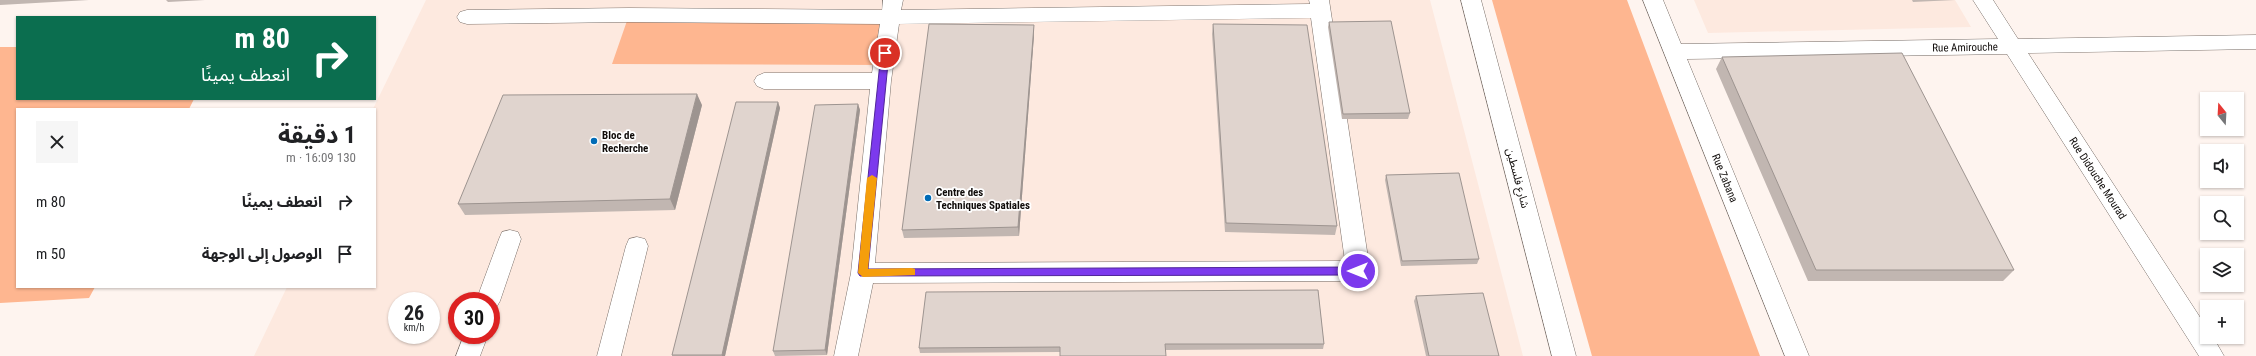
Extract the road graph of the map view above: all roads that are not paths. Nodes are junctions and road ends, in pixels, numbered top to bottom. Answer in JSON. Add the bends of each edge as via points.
{"nodes":[{"id":1,"x":1471,"y":0,"type":"edge"},
{"id":2,"x":1653,"y":0,"type":"edge"},
{"id":3,"x":1983,"y":0,"type":"edge"},
{"id":4,"x":1320,"y":5,"type":"edge"},
{"id":5,"x":891,"y":8,"type":"edge"},
{"id":6,"x":468,"y":17,"type":"dead end"},
{"id":7,"x":2256,"y":42,"type":"edge"},
{"id":8,"x":2013,"y":46,"type":"junction"},
{"id":9,"x":1673,"y":52,"type":"junction"},
{"id":10,"x":764,"y":80,"type":"dead end"},
{"id":11,"x":881,"y":81,"type":"junction"},
{"id":12,"x":510,"y":239,"type":"dead end"},
{"id":13,"x":637,"y":246,"type":"dead end"},
{"id":14,"x":863,"y":273,"type":"junction"},
{"id":15,"x":491,"y":292,"type":"edge"},
{"id":16,"x":473,"y":344,"type":"edge"},
{"id":17,"x":468,"y":356,"type":"edge"},
{"id":18,"x":609,"y":356,"type":"edge"},
{"id":19,"x":846,"y":356,"type":"edge"},
{"id":20,"x":1564,"y":356,"type":"edge"},
{"id":21,"x":1798,"y":356,"type":"edge"},
{"id":22,"x":2212,"y":356,"type":"edge"}],
"edges":[{"from":1,"to":20,"type":"street","name":"شارع فلسطين"},
{"from":2,"to":9,"type":"street","name":"Rue Zabana"},
{"from":3,"to":8,"type":"street","name":"Rue Didouche Mourad"},
{"from":4,"to":5,"type":"street"},
{"from":4,"to":14,"type":"street","via":[[1358,271],[1099,270]]},
{"from":5,"to":6,"type":"street"},
{"from":5,"to":11,"type":"street"},
{"from":7,"to":8,"type":"street","name":"Rue Amirouche"},
{"from":8,"to":9,"type":"street","name":"Rue Amirouche"},
{"from":8,"to":22,"type":"street","name":"Rue Didouche Mourad"},
{"from":9,"to":21,"type":"street","name":"Rue Zabana"},
{"from":10,"to":11,"type":"street"},
{"from":11,"to":14,"type":"street"},
{"from":12,"to":15,"type":"street"},
{"from":13,"to":18,"type":"street"},
{"from":14,"to":19,"type":"street"},
{"from":16,"to":17,"type":"street"}]}
